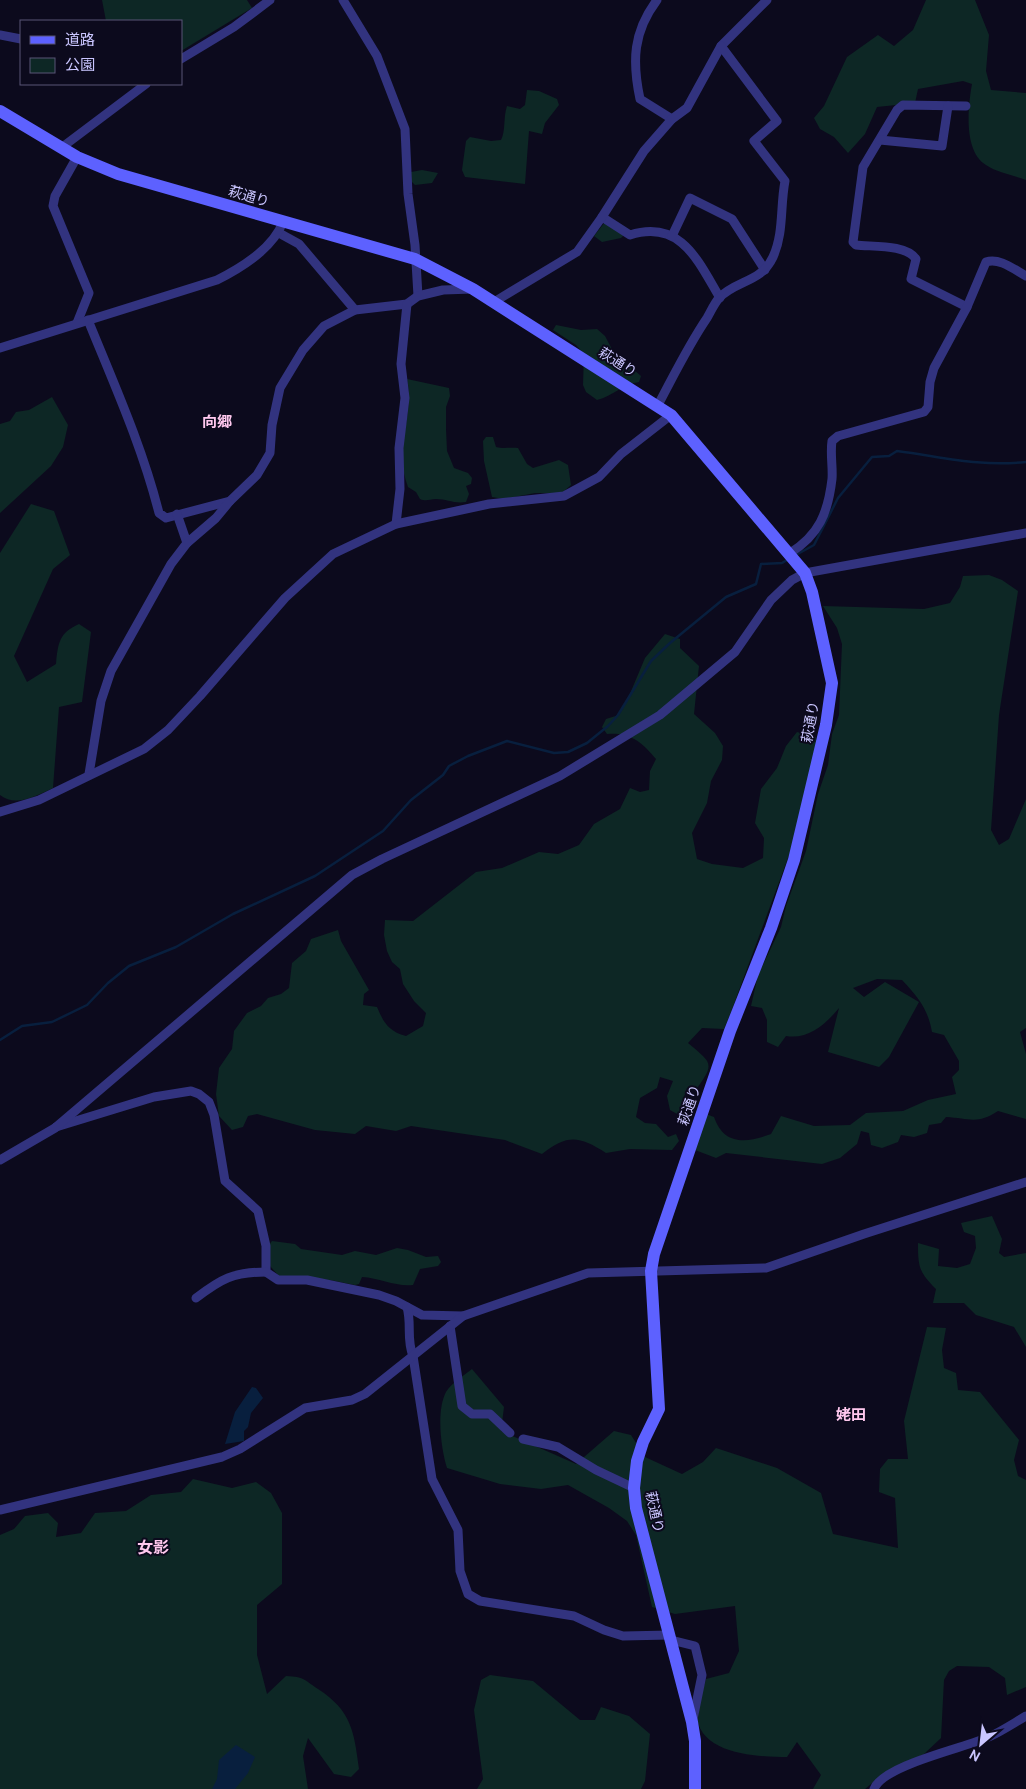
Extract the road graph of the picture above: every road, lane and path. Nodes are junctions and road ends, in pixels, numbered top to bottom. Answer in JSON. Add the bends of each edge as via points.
{"nodes":[{"id":1,"x":270,"y":0,"type":"edge"},
{"id":2,"x":343,"y":0,"type":"edge"},
{"id":3,"x":657,"y":0,"type":"edge"},
{"id":4,"x":767,"y":0,"type":"edge"},
{"id":5,"x":0,"y":35,"type":"edge"},
{"id":6,"x":20,"y":39,"type":"edge"},
{"id":7,"x":722,"y":46,"type":"junction"},
{"id":8,"x":182,"y":58,"type":"edge"},
{"id":9,"x":145,"y":85,"type":"edge"},
{"id":10,"x":948,"y":106,"type":"junction"},
{"id":11,"x":966,"y":106,"type":"dead end"},
{"id":12,"x":0,"y":111,"type":"edge"},
{"id":13,"x":672,"y":120,"type":"junction"},
{"id":14,"x":880,"y":140,"type":"junction"},
{"id":15,"x":61,"y":148,"type":"junction"},
{"id":16,"x":77,"y":158,"type":"junction"},
{"id":17,"x":602,"y":217,"type":"junction"},
{"id":18,"x":281,"y":227,"type":"junction"},
{"id":19,"x":672,"y":236,"type":"junction"},
{"id":20,"x":415,"y":259,"type":"junction"},
{"id":21,"x":764,"y":270,"type":"junction"},
{"id":22,"x":1026,"y":276,"type":"edge"},
{"id":23,"x":473,"y":290,"type":"junction"},
{"id":24,"x":418,"y":296,"type":"junction"},
{"id":25,"x":720,"y":298,"type":"junction"},
{"id":26,"x":494,"y":302,"type":"junction"},
{"id":27,"x":406,"y":304,"type":"junction"},
{"id":28,"x":967,"y":307,"type":"junction"},
{"id":29,"x":355,"y":310,"type":"junction"},
{"id":30,"x":88,"y":320,"type":"junction"},
{"id":31,"x":77,"y":323,"type":"junction"},
{"id":32,"x":0,"y":348,"type":"edge"},
{"id":33,"x":658,"y":405,"type":"junction"},
{"id":34,"x":671,"y":415,"type":"junction"},
{"id":35,"x":230,"y":501,"type":"junction"},
{"id":36,"x":177,"y":514,"type":"junction"},
{"id":37,"x":396,"y":524,"type":"junction"},
{"id":38,"x":1026,"y":533,"type":"edge"},
{"id":39,"x":187,"y":543,"type":"junction"},
{"id":40,"x":790,"y":553,"type":"junction"},
{"id":41,"x":805,"y":573,"type":"junction"},
{"id":42,"x":89,"y":774,"type":"junction"},
{"id":43,"x":0,"y":812,"type":"edge"},
{"id":44,"x":55,"y":1128,"type":"junction"},
{"id":45,"x":0,"y":1160,"type":"edge"},
{"id":46,"x":1026,"y":1182,"type":"edge"},
{"id":47,"x":651,"y":1271,"type":"junction"},
{"id":48,"x":266,"y":1272,"type":"junction"},
{"id":49,"x":196,"y":1298,"type":"dead end"},
{"id":50,"x":407,"y":1307,"type":"junction"},
{"id":51,"x":422,"y":1314,"type":"junction"},
{"id":52,"x":463,"y":1316,"type":"junction"},
{"id":53,"x":410,"y":1319,"type":"junction"},
{"id":54,"x":450,"y":1326,"type":"junction"},
{"id":55,"x":412,"y":1356,"type":"junction"},
{"id":56,"x":510,"y":1433,"type":"dead end"},
{"id":57,"x":524,"y":1439,"type":"dead end"},
{"id":58,"x":634,"y":1488,"type":"junction"},
{"id":59,"x":0,"y":1510,"type":"edge"},
{"id":60,"x":670,"y":1638,"type":"junction"},
{"id":61,"x":1026,"y":1716,"type":"edge"},
{"id":62,"x":692,"y":1722,"type":"junction"},
{"id":63,"x":695,"y":1789,"type":"edge"},
{"id":64,"x":874,"y":1789,"type":"edge"}],
"edges":[{"from":1,"to":8,"type":"street"},
{"from":2,"to":20,"type":"street","via":[[377,56],[405,129]]},
{"from":3,"to":13,"type":"street","via":[[637,40],[634,54],[638,89],[640,99]]},
{"from":4,"to":7,"type":"street"},
{"from":5,"to":6,"type":"street"},
{"from":7,"to":13,"type":"street","via":[[687,108]]},
{"from":7,"to":21,"type":"street","via":[[777,121],[754,141],[785,182],[778,244]]},
{"from":9,"to":15,"type":"street"},
{"from":10,"to":11,"type":"street"},
{"from":10,"to":14,"type":"street","via":[[902,105]]},
{"from":10,"to":14,"type":"street","via":[[942,146]]},
{"from":12,"to":15,"type":"street","name":"萩通り"},
{"from":13,"to":17,"type":"street","via":[[644,151]]},
{"from":14,"to":28,"type":"street","via":[[863,167],[853,242],[903,250],[914,255],[911,279]]},
{"from":15,"to":16,"type":"street","name":"萩通り"},
{"from":16,"to":18,"type":"street","name":"萩通り"},
{"from":16,"to":31,"type":"street","via":[[55,196],[53,206],[89,293]]},
{"from":17,"to":19,"type":"street","via":[[630,235],[656,230]]},
{"from":17,"to":26,"type":"street","via":[[568,260]]},
{"from":18,"to":20,"type":"street","name":"萩通り"},
{"from":18,"to":29,"type":"street"},
{"from":18,"to":30,"type":"street","via":[[234,272]]},
{"from":19,"to":21,"type":"street","via":[[690,198],[732,219]]},
{"from":19,"to":25,"type":"street","via":[[684,243],[697,259]]},
{"from":20,"to":23,"type":"street","name":"萩通り"},
{"from":20,"to":24,"type":"street"},
{"from":21,"to":25,"type":"street","via":[[753,280]]},
{"from":22,"to":28,"type":"street","via":[[1005,264],[989,260]]},
{"from":23,"to":24,"type":"street","via":[[443,290]]},
{"from":23,"to":26,"type":"street","name":"萩通り"},
{"from":24,"to":27,"type":"street"},
{"from":25,"to":33,"type":"street","via":[[684,350]]},
{"from":26,"to":33,"type":"street","name":"萩通り"},
{"from":27,"to":29,"type":"street"},
{"from":27,"to":37,"type":"street","via":[[400,364],[404,398],[398,448],[400,489]]},
{"from":28,"to":40,"type":"street","via":[[934,368],[928,407],[924,412],[838,436],[832,441],[832,478],[822,521],[806,543]]},
{"from":29,"to":35,"type":"street","via":[[324,326],[290,368],[276,400],[267,462]]},
{"from":30,"to":31,"type":"street"},
{"from":30,"to":36,"type":"street","via":[[147,466],[159,513],[166,518]]},
{"from":31,"to":32,"type":"street"},
{"from":33,"to":34,"type":"street","name":"萩通り"},
{"from":34,"to":37,"type":"street","via":[[621,454],[599,477],[564,496],[489,504]]},
{"from":34,"to":40,"type":"street","name":"萩通り"},
{"from":35,"to":36,"type":"street"},
{"from":35,"to":39,"type":"street"},
{"from":36,"to":39,"type":"street"},
{"from":37,"to":42,"type":"street","via":[[333,554],[285,598],[168,730],[144,749]]},
{"from":38,"to":41,"type":"street"},
{"from":39,"to":42,"type":"street","via":[[171,564],[111,671],[100,701]]},
{"from":40,"to":41,"type":"street","name":"萩通り"},
{"from":41,"to":44,"type":"street","via":[[770,600],[735,652],[660,715],[560,776],[352,876]]},
{"from":41,"to":47,"type":"street","name":"萩通り","via":[[832,683],[826,725],[794,860],[730,1031],[660,1233]]},
{"from":42,"to":43,"type":"street","via":[[39,800]]},
{"from":44,"to":45,"type":"street"},
{"from":44,"to":48,"type":"street","via":[[154,1097],[191,1091],[199,1094],[209,1102],[214,1115],[225,1180],[246,1198],[260,1217],[266,1246]]},
{"from":46,"to":47,"type":"street","via":[[775,1266],[754,1270]]},
{"from":47,"to":52,"type":"street","via":[[588,1273]]},
{"from":47,"to":58,"type":"street","name":"萩通り","via":[[660,1409],[640,1452]]},
{"from":48,"to":49,"type":"street","via":[[242,1272],[219,1280]]},
{"from":48,"to":50,"type":"street","via":[[278,1280],[307,1280],[379,1296]]},
{"from":50,"to":51,"type":"street"},
{"from":50,"to":53,"type":"street"},
{"from":51,"to":52,"type":"street"},
{"from":51,"to":53,"type":"street"},
{"from":52,"to":54,"type":"street"},
{"from":53,"to":55,"type":"street","via":[[407,1332]]},
{"from":54,"to":55,"type":"street"},
{"from":54,"to":56,"type":"street","via":[[462,1406],[472,1414],[490,1414]]},
{"from":55,"to":59,"type":"street","via":[[365,1394],[352,1400],[305,1408],[222,1457]]},
{"from":55,"to":60,"type":"street","via":[[432,1479],[458,1530],[460,1571],[468,1594],[480,1601],[574,1616],[623,1636]]},
{"from":57,"to":58,"type":"street","via":[[558,1447]]},
{"from":58,"to":60,"type":"street","name":"萩通り","via":[[636,1508]]},
{"from":60,"to":62,"type":"street","name":"萩通り"},
{"from":60,"to":62,"type":"street","via":[[695,1646],[697,1653],[702,1675]]},
{"from":61,"to":64,"type":"street","via":[[990,1736],[926,1757],[890,1774]]},
{"from":62,"to":63,"type":"street","name":"萩通り","via":[[696,1748]]}]}
